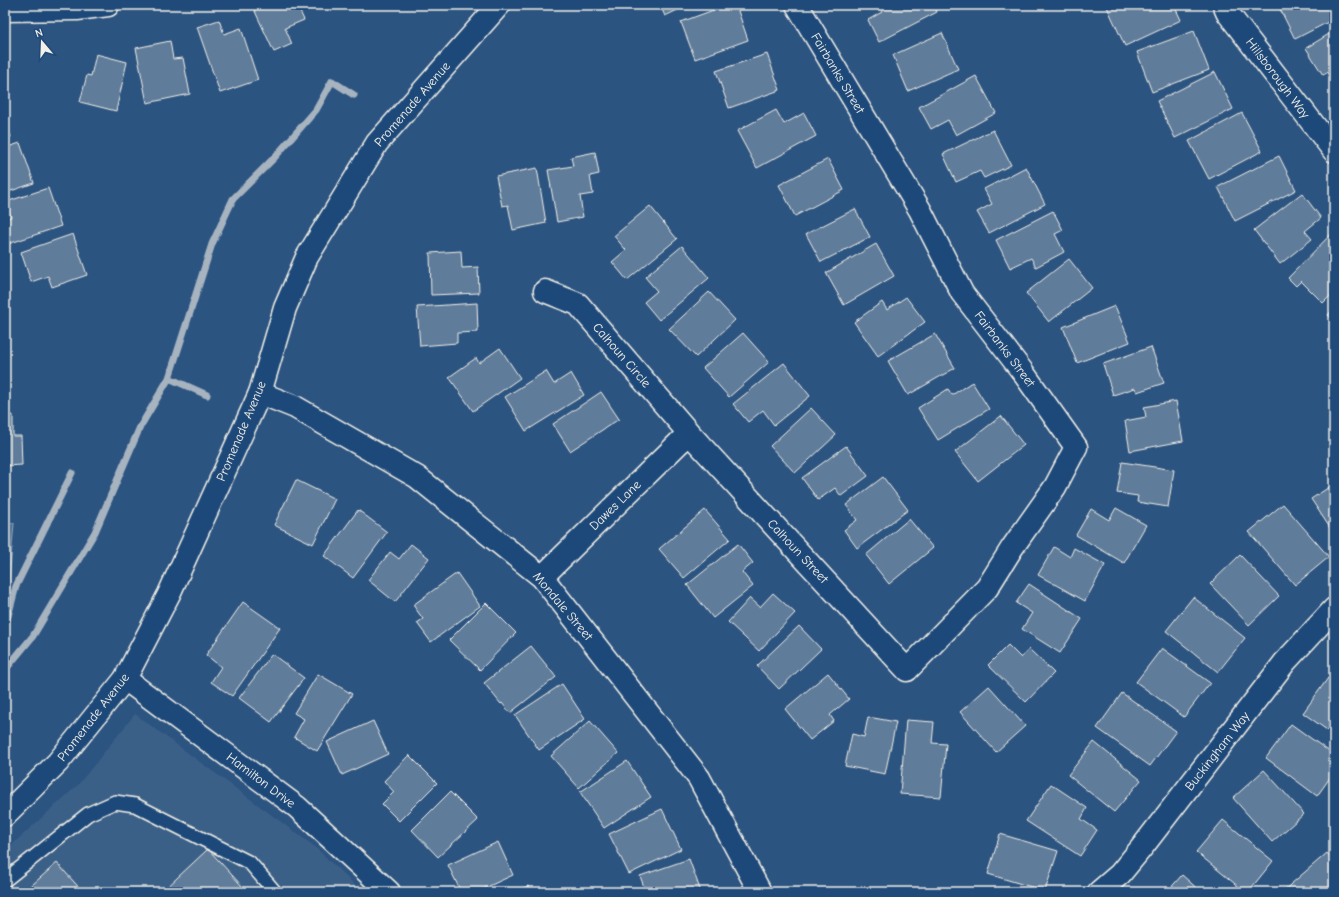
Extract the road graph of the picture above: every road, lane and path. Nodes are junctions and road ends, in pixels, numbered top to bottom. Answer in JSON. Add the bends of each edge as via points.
{"nodes":[{"id":1,"x":108,"y":5,"type":"edge"},
{"id":2,"x":499,"y":5,"type":"edge"},
{"id":3,"x":797,"y":5,"type":"edge"},
{"id":4,"x":1224,"y":5,"type":"edge"},
{"id":5,"x":5,"y":10,"type":"edge"},
{"id":6,"x":1334,"y":151,"type":"edge"},
{"id":7,"x":544,"y":291,"type":"dead end"},
{"id":8,"x":260,"y":393,"type":"junction"},
{"id":9,"x":689,"y":433,"type":"junction"},
{"id":10,"x":542,"y":577,"type":"junction"},
{"id":11,"x":1334,"y":609,"type":"edge"},
{"id":12,"x":907,"y":670,"type":"joint"},
{"id":13,"x":125,"y":679,"type":"junction"},
{"id":14,"x":5,"y":815,"type":"edge"},
{"id":15,"x":5,"y":880,"type":"edge"},
{"id":16,"x":275,"y":892,"type":"edge"},
{"id":17,"x":388,"y":892,"type":"edge"},
{"id":18,"x":760,"y":892,"type":"edge"},
{"id":19,"x":1099,"y":892,"type":"edge"}],
"edges":[{"from":1,"to":5,"type":"street","via":[[77,9]]},
{"from":2,"to":8,"type":"street","name":"Promenade Avenue","via":[[377,143],[307,257],[285,308]]},
{"from":3,"to":12,"type":"street","name":"Fairbanks Street","via":[[920,210],[962,293],[1022,371],[1076,448],[1055,487],[987,588]]},
{"from":4,"to":6,"type":"street","name":"Hillsborough Way"},
{"from":7,"to":9,"type":"street","name":"Calhoun Circle","via":[[578,304]]},
{"from":8,"to":10,"type":"street","name":"Mondale Street","via":[[295,407],[417,477]]},
{"from":8,"to":13,"type":"street","name":"Promenade Avenue","via":[[170,594]]},
{"from":9,"to":10,"type":"street","name":"Dawes Lane"},
{"from":9,"to":12,"type":"street","name":"Calhoun Street"},
{"from":10,"to":18,"type":"street","name":"Mondale Street","via":[[699,778]]},
{"from":11,"to":19,"type":"street","name":"Buckingham Way","via":[[1285,662],[1120,874]]},
{"from":13,"to":14,"type":"street","name":"Promenade Avenue","via":[[58,762]]},
{"from":13,"to":17,"type":"street","name":"Hamilton Drive","via":[[298,807]]},
{"from":15,"to":16,"type":"lane","via":[[88,814],[115,802],[135,805],[250,863]]}]}
